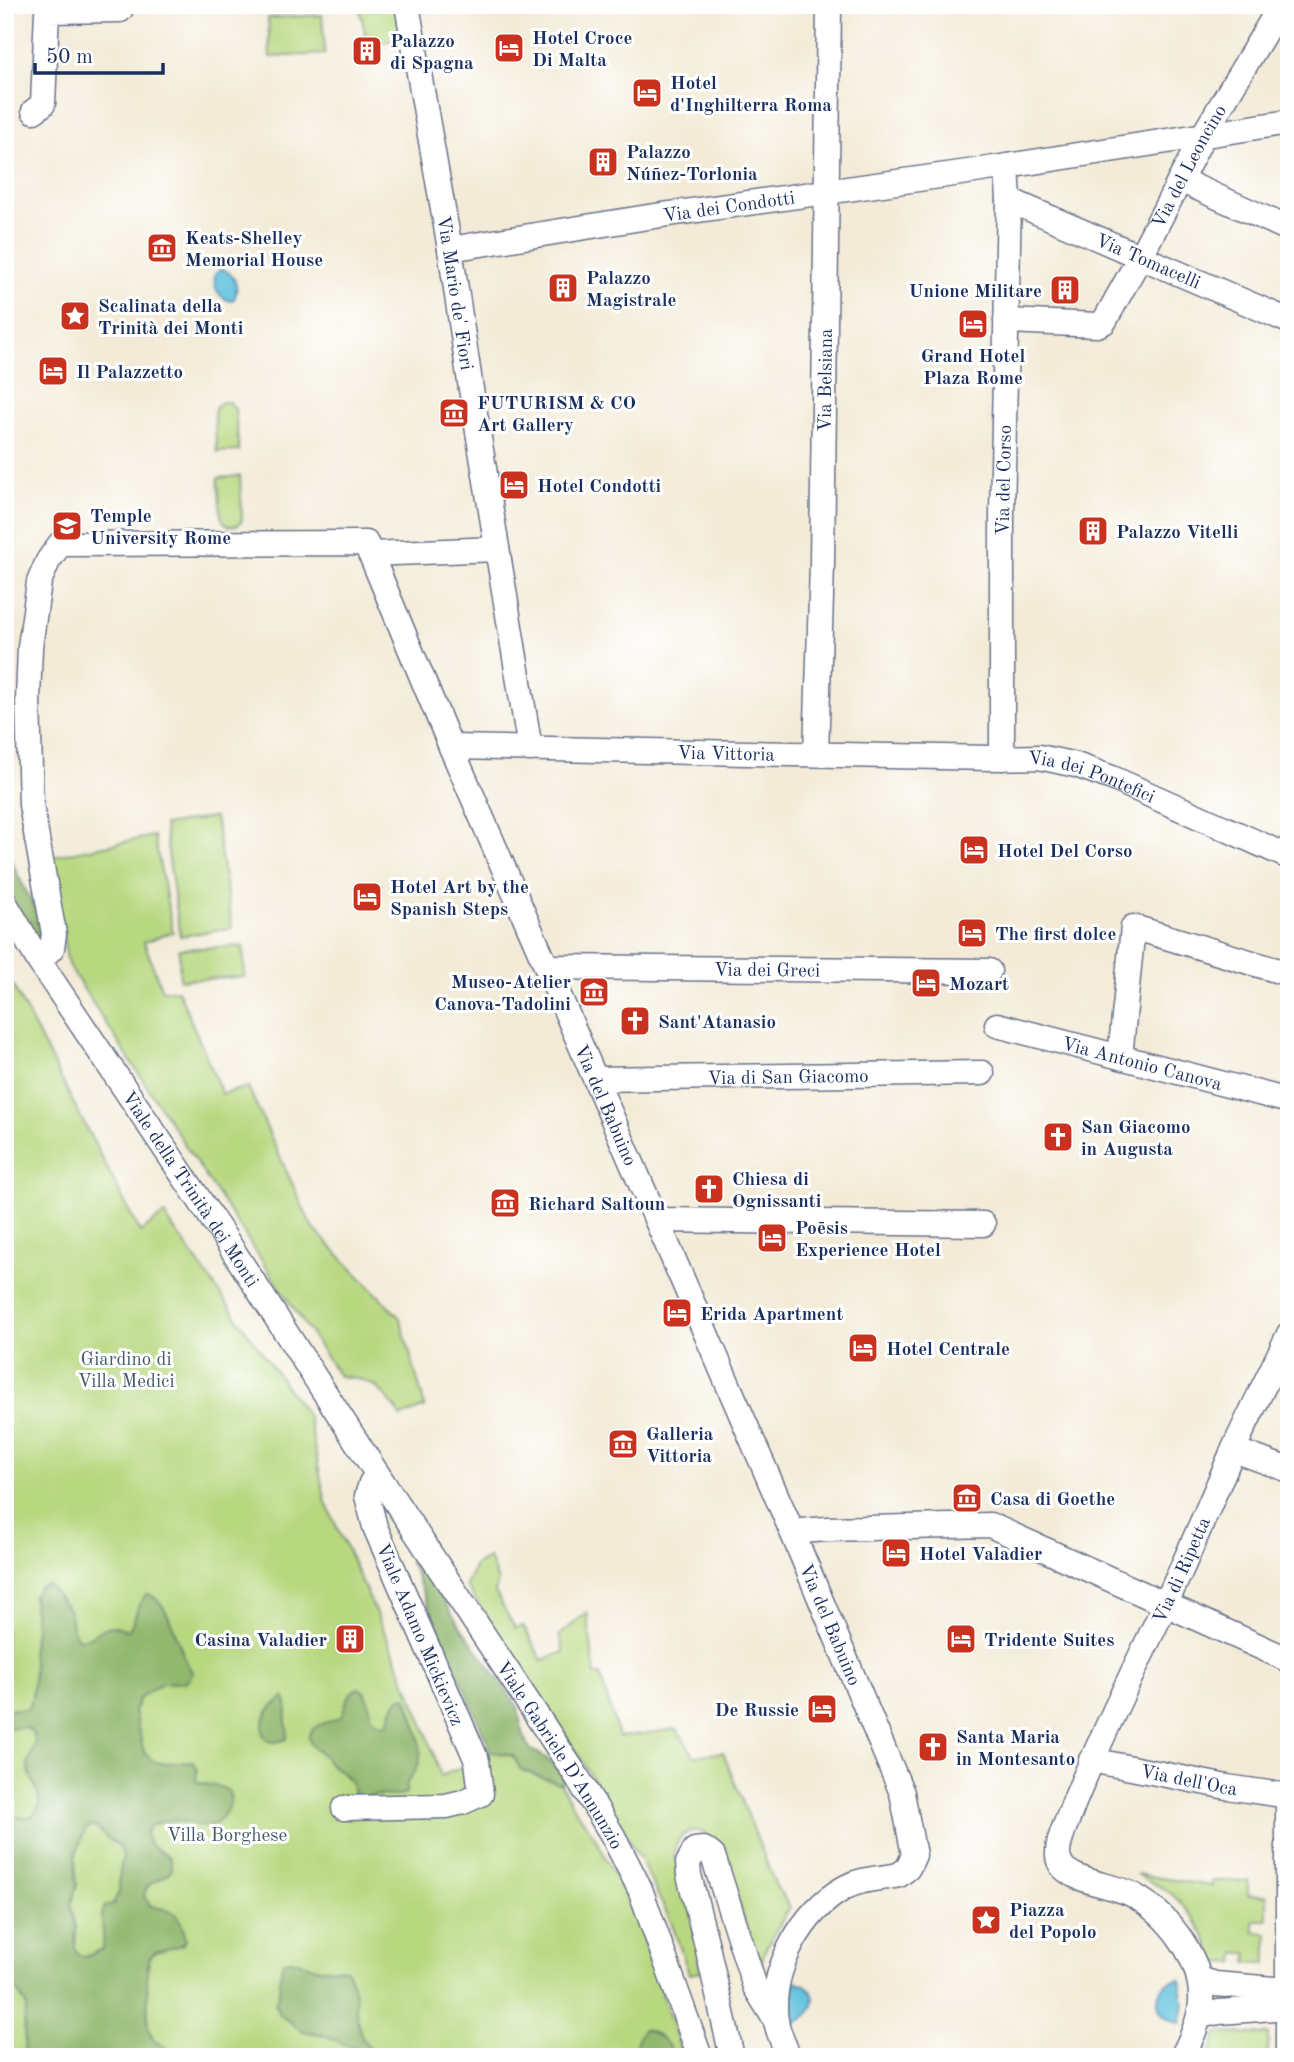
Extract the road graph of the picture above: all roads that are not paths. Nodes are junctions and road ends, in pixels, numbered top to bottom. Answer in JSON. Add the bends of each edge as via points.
{"nodes":[{"id":1,"x":407,"y":5,"type":"edge"},
{"id":2,"x":829,"y":5,"type":"edge"},
{"id":3,"x":1281,"y":5,"type":"edge"},
{"id":4,"x":121,"y":8,"type":"edge"},
{"id":5,"x":34,"y":111,"type":"dead end"},
{"id":6,"x":1289,"y":122,"type":"edge"},
{"id":7,"x":1204,"y":135,"type":"junction"},
{"id":8,"x":1007,"y":166,"type":"junction"},
{"id":9,"x":1180,"y":180,"type":"junction"},
{"id":10,"x":825,"y":191,"type":"junction"},
{"id":11,"x":1009,"y":200,"type":"junction"},
{"id":12,"x":1289,"y":229,"type":"edge"},
{"id":13,"x":450,"y":249,"type":"junction"},
{"id":14,"x":1140,"y":257,"type":"junction"},
{"id":15,"x":1006,"y":321,"type":"junction"},
{"id":16,"x":1289,"y":321,"type":"edge"},
{"id":17,"x":497,"y":549,"type":"junction"},
{"id":18,"x":372,"y":559,"type":"junction"},
{"id":19,"x":450,"y":747,"type":"junction"},
{"id":20,"x":530,"y":749,"type":"junction"},
{"id":21,"x":816,"y":754,"type":"junction"},
{"id":22,"x":1002,"y":758,"type":"junction"},
{"id":23,"x":1289,"y":857,"type":"edge"},
{"id":24,"x":5,"y":904,"type":"edge"},
{"id":25,"x":39,"y":961,"type":"junction"},
{"id":26,"x":547,"y":967,"type":"junction"},
{"id":27,"x":989,"y":971,"type":"dead end"},
{"id":28,"x":1289,"y":974,"type":"edge"},
{"id":29,"x":997,"y":1025,"type":"dead end"},
{"id":30,"x":1120,"y":1057,"type":"junction"},
{"id":31,"x":982,"y":1073,"type":"dead end"},
{"id":32,"x":596,"y":1079,"type":"junction"},
{"id":33,"x":1289,"y":1101,"type":"edge"},
{"id":34,"x":657,"y":1220,"type":"junction"},
{"id":35,"x":983,"y":1224,"type":"dead end"},
{"id":36,"x":1289,"y":1334,"type":"edge"},
{"id":37,"x":1234,"y":1450,"type":"junction"},
{"id":38,"x":1289,"y":1470,"type":"edge"},
{"id":39,"x":378,"y":1475,"type":"junction"},
{"id":40,"x":793,"y":1534,"type":"junction"},
{"id":41,"x":1166,"y":1604,"type":"junction"},
{"id":42,"x":1289,"y":1660,"type":"edge"},
{"id":43,"x":1091,"y":1760,"type":"junction"},
{"id":44,"x":1289,"y":1796,"type":"edge"},
{"id":45,"x":344,"y":1808,"type":"dead end"},
{"id":46,"x":1199,"y":1979,"type":"junction"},
{"id":47,"x":1289,"y":1998,"type":"edge"},
{"id":48,"x":1199,"y":2016,"type":"junction"},
{"id":49,"x":776,"y":2022,"type":"junction"},
{"id":50,"x":700,"y":2057,"type":"edge"},
{"id":51,"x":732,"y":2057,"type":"edge"},
{"id":52,"x":789,"y":2057,"type":"edge"},
{"id":53,"x":1182,"y":2057,"type":"edge"},
{"id":54,"x":1288,"y":2057,"type":"edge"}],
"edges":[{"from":1,"to":13,"type":"street","name":"Via Mario de' Fiori"},
{"from":2,"to":10,"type":"street","name":"Via Belsiana"},
{"from":3,"to":7,"type":"street","name":"Via del Leoncino"},
{"from":4,"to":5,"type":"street","via":[[47,12],[43,104]]},
{"from":6,"to":7,"type":"street","name":"Via dei Condotti"},
{"from":7,"to":8,"type":"street","name":"Via dei Condotti"},
{"from":7,"to":9,"type":"street","name":"Via del Leoncino"},
{"from":8,"to":10,"type":"street","name":"Via dei Condotti"},
{"from":8,"to":11,"type":"street","name":"Via del Corso"},
{"from":9,"to":12,"type":"street"},
{"from":9,"to":14,"type":"street","name":"Via del Leoncino"},
{"from":10,"to":13,"type":"street","name":"Via dei Condotti"},
{"from":10,"to":21,"type":"street","name":"Via Belsiana"},
{"from":11,"to":14,"type":"street","name":"Via Tomacelli"},
{"from":11,"to":15,"type":"street","name":"Via del Corso"},
{"from":13,"to":17,"type":"street","name":"Via Mario de' Fiori"},
{"from":14,"to":15,"type":"street","name":"Via del Leoncino","via":[[1104,323]]},
{"from":14,"to":16,"type":"street","name":"Via Tomacelli"},
{"from":15,"to":22,"type":"street","name":"Via del Corso"},
{"from":17,"to":18,"type":"street"},
{"from":17,"to":20,"type":"street","name":"Via Mario de' Fiori"},
{"from":18,"to":19,"type":"street","name":"Via del Babuino"},
{"from":18,"to":25,"type":"street","via":[[366,543],[60,544],[41,576],[30,647],[33,822],[54,940],[50,952]]},
{"from":19,"to":20,"type":"street","name":"Via Vittoria"},
{"from":19,"to":26,"type":"street","name":"Via del Babuino"},
{"from":20,"to":21,"type":"street","name":"Via Vittoria"},
{"from":21,"to":22,"type":"street","name":"Via Vittoria"},
{"from":22,"to":23,"type":"street","name":"Via dei Pontefici","via":[[1039,757],[1076,765]]},
{"from":24,"to":25,"type":"street","name":"Viale della Trinità dei Monti"},
{"from":25,"to":39,"type":"street","name":"Viale della Trinità dei Monti"},
{"from":26,"to":27,"type":"street","name":"Via dei Greci"},
{"from":26,"to":32,"type":"street","name":"Via del Babuino"},
{"from":28,"to":30,"type":"street","via":[[1133,927]]},
{"from":29,"to":30,"type":"street","name":"Via Antonio Canova"},
{"from":30,"to":33,"type":"street","name":"Via Antonio Canova"},
{"from":31,"to":32,"type":"street","name":"Via di San Giacomo"},
{"from":32,"to":34,"type":"street","name":"Via del Babuino"},
{"from":34,"to":35,"type":"street"},
{"from":34,"to":40,"type":"street","name":"Via del Babuino"},
{"from":36,"to":37,"type":"street","name":"Via di Ripetta"},
{"from":37,"to":38,"type":"street"},
{"from":37,"to":41,"type":"street","name":"Via di Ripetta"},
{"from":39,"to":45,"type":"street","name":"Viale Adamo Mickievicz","via":[[368,1490],[370,1513],[477,1761],[481,1794],[446,1806]]},
{"from":39,"to":50,"type":"street","name":"Viale Gabriele D'Annunzio","via":[[613,1836],[645,1901]]},
{"from":40,"to":41,"type":"street","via":[[990,1525]]},
{"from":40,"to":49,"type":"street","name":"Via del Babuino","via":[[903,1800],[914,1851],[912,1864],[899,1875],[846,1887],[807,1919],[783,1965]]},
{"from":41,"to":42,"type":"street"},
{"from":41,"to":43,"type":"street","name":"Via di Ripetta"},
{"from":43,"to":44,"type":"street","name":"Via dell'Oca"},
{"from":43,"to":46,"type":"street","name":"Via di Ripetta","via":[[1059,1844],[1061,1865],[1082,1880],[1132,1894],[1159,1914],[1186,1948]]},
{"from":44,"to":47,"type":"street"},
{"from":46,"to":47,"type":"street","via":[[1274,1989]]},
{"from":46,"to":48,"type":"street"},
{"from":47,"to":48,"type":"street","via":[[1274,2008]]},
{"from":47,"to":54,"type":"street"},
{"from":48,"to":53,"type":"street"},
{"from":49,"to":51,"type":"street","via":[[755,1987],[713,1856],[704,1849],[695,1850],[688,1863],[689,1875]]},
{"from":49,"to":52,"type":"street"}]}
